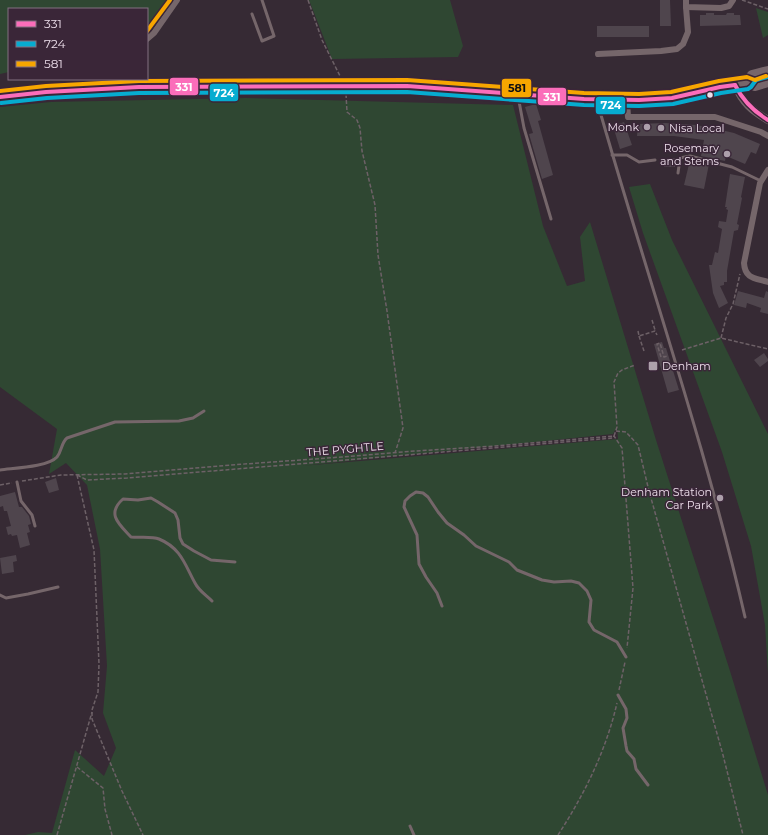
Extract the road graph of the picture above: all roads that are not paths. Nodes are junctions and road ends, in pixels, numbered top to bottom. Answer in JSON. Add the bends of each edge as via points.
{"nodes":[{"id":1,"x":177,"y":0,"type":"edge"},
{"id":2,"x":262,"y":0,"type":"edge"},
{"id":3,"x":686,"y":0,"type":"edge"},
{"id":4,"x":733,"y":0,"type":"edge"},
{"id":5,"x":686,"y":7,"type":"junction"},
{"id":6,"x":252,"y":14,"type":"dead end"},
{"id":7,"x":148,"y":38,"type":"edge"},
{"id":8,"x":598,"y":54,"type":"dead end"},
{"id":9,"x":768,"y":71,"type":"edge"},
{"id":10,"x":768,"y":82,"type":"edge"},
{"id":11,"x":98,"y":83,"type":"edge"},
{"id":12,"x":747,"y":83,"type":"junction"},
{"id":13,"x":735,"y":85,"type":"junction"},
{"id":14,"x":518,"y":94,"type":"junction"},
{"id":15,"x":0,"y":97,"type":"edge"},
{"id":16,"x":596,"y":100,"type":"junction"},
{"id":17,"x":627,"y":100,"type":"junction"},
{"id":18,"x":768,"y":120,"type":"edge"},
{"id":19,"x":768,"y":136,"type":"edge"},
{"id":20,"x":612,"y":155,"type":"junction"},
{"id":21,"x":655,"y":160,"type":"dead end"},
{"id":22,"x":768,"y":170,"type":"edge"},
{"id":23,"x":678,"y":173,"type":"dead end"},
{"id":24,"x":762,"y":181,"type":"junction"},
{"id":25,"x":551,"y":219,"type":"dead end"},
{"id":26,"x":768,"y":282,"type":"edge"},
{"id":27,"x":204,"y":411,"type":"dead end"},
{"id":28,"x":0,"y":470,"type":"edge"},
{"id":29,"x":17,"y":482,"type":"road end"},
{"id":30,"x":35,"y":526,"type":"dead end"},
{"id":31,"x":235,"y":562,"type":"dead end"},
{"id":32,"x":58,"y":587,"type":"dead end"},
{"id":33,"x":0,"y":595,"type":"edge"},
{"id":34,"x":212,"y":601,"type":"dead end"},
{"id":35,"x":442,"y":606,"type":"dead end"},
{"id":36,"x":745,"y":617,"type":"dead end"},
{"id":37,"x":626,"y":657,"type":"dead end"},
{"id":38,"x":618,"y":695,"type":"dead end"},
{"id":39,"x":648,"y":785,"type":"dead end"},
{"id":40,"x":410,"y":826,"type":"dead end"},
{"id":41,"x":414,"y":835,"type":"edge"}],
"edges":[{"from":1,"to":7,"type":"street"},
{"from":2,"to":6,"type":"lane","via":[[274,36],[262,41]]},
{"from":3,"to":5,"type":"street"},
{"from":4,"to":5,"type":"street","via":[[729,6],[721,8]]},
{"from":5,"to":8,"type":"street","via":[[688,32],[683,44],[677,49]]},
{"from":9,"to":12,"type":"main road","via":[[752,75]]},
{"from":10,"to":12,"type":"main road","via":[[755,86]]},
{"from":11,"to":14,"type":"main road","via":[[407,86]]},
{"from":11,"to":15,"type":"main road"},
{"from":12,"to":13,"type":"main road"},
{"from":13,"to":17,"type":"main road","via":[[672,98]]},
{"from":13,"to":18,"type":"street","via":[[744,102]]},
{"from":14,"to":16,"type":"main road"},
{"from":14,"to":25,"type":"lane","via":[[524,128]]},
{"from":16,"to":17,"type":"main road"},
{"from":16,"to":20,"type":"lane"},
{"from":17,"to":19,"type":"street","via":[[628,117],[715,117]]},
{"from":20,"to":21,"type":"lane","via":[[627,155],[639,162]]},
{"from":20,"to":36,"type":"lane","via":[[706,462]]},
{"from":22,"to":24,"type":"street"},
{"from":23,"to":24,"type":"lane","via":[[680,158],[690,156],[732,167]]},
{"from":24,"to":26,"type":"street","via":[[744,270],[749,276]]},
{"from":27,"to":28,"type":"lane","via":[[179,422],[106,424],[67,438],[52,461]]},
{"from":29,"to":30,"type":"lane","via":[[21,501],[32,515]]},
{"from":31,"to":34,"type":"lane","via":[[211,560],[183,544],[175,513],[151,498],[123,499],[115,509],[117,523],[131,537],[158,538],[174,548],[185,562],[200,591]]},
{"from":32,"to":33,"type":"lane","via":[[6,598]]},
{"from":35,"to":37,"type":"lane","via":[[419,564],[418,536],[404,507],[405,501],[416,492],[428,497],[446,523],[476,546],[509,562],[517,570],[542,580],[579,583],[591,600],[589,622],[594,630],[617,642]]},
{"from":38,"to":39,"type":"lane","via":[[626,709],[627,718],[623,728],[627,751]]},
{"from":40,"to":41,"type":"lane"}]}
